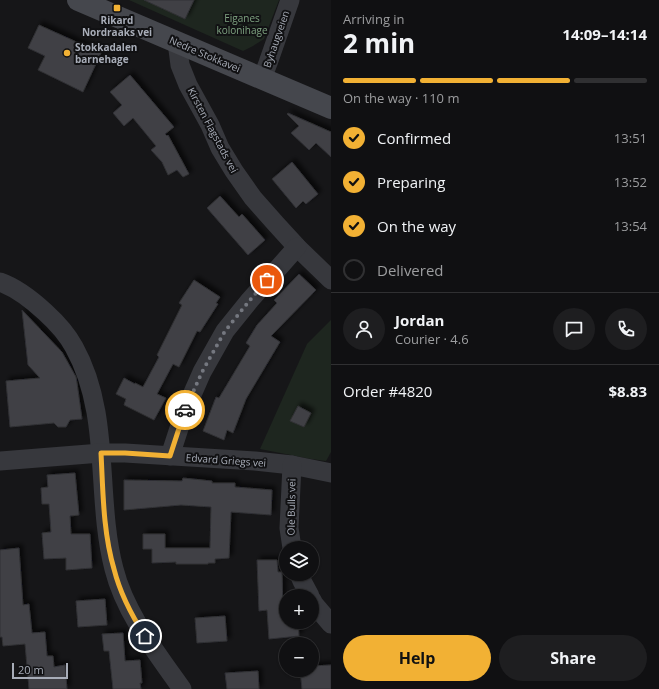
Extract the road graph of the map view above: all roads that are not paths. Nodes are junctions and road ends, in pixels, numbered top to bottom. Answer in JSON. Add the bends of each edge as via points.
{"nodes":[{"id":1,"x":78,"y":0,"type":"edge"},
{"id":2,"x":290,"y":0,"type":"edge"},
{"id":3,"x":177,"y":42,"type":"junction"},
{"id":4,"x":262,"y":79,"type":"junction"},
{"id":5,"x":331,"y":108,"type":"edge"},
{"id":6,"x":297,"y":247,"type":"junction"},
{"id":7,"x":331,"y":280,"type":"edge"},
{"id":8,"x":0,"y":282,"type":"edge"},
{"id":9,"x":101,"y":453,"type":"junction"},
{"id":10,"x":170,"y":456,"type":"junction"},
{"id":11,"x":0,"y":461,"type":"edge"},
{"id":12,"x":292,"y":465,"type":"junction"},
{"id":13,"x":331,"y":473,"type":"edge"},
{"id":14,"x":291,"y":541,"type":"edge"},
{"id":15,"x":319,"y":610,"type":"edge"},
{"id":16,"x":331,"y":624,"type":"edge"},
{"id":17,"x":182,"y":689,"type":"edge"}],
"edges":[{"from":1,"to":3,"type":"main road","name":"Nedre Stokkavei"},
{"from":2,"to":4,"type":"street","name":"Byhaugveien"},
{"from":3,"to":4,"type":"main road","name":"Nedre Stokkavei"},
{"from":3,"to":6,"type":"street","name":"Kirsten Flagstads vei","via":[[180,65],[188,85],[220,148],[253,198]]},
{"from":4,"to":5,"type":"main road","name":"Nedre Stokkavei"},
{"from":6,"to":7,"type":"street","name":"Kirsten Flagstads vei"},
{"from":6,"to":10,"type":"street","via":[[225,331],[202,372],[184,413]]},
{"from":8,"to":9,"type":"street","via":[[38,306],[56,322],[74,346],[91,386]]},
{"from":9,"to":10,"type":"street","name":"Edvard Griegs vei"},
{"from":9,"to":11,"type":"street","name":"Edvard Griegs vei"},
{"from":9,"to":17,"type":"street","via":[[108,538],[114,569],[124,598],[140,628]]},
{"from":10,"to":12,"type":"street","name":"Edvard Griegs vei"},
{"from":12,"to":13,"type":"street","name":"Edvard Griegs vei"},
{"from":12,"to":14,"type":"street","name":"Ole Bulls vei","via":[[289,528]]},
{"from":15,"to":16,"type":"street"}]}
